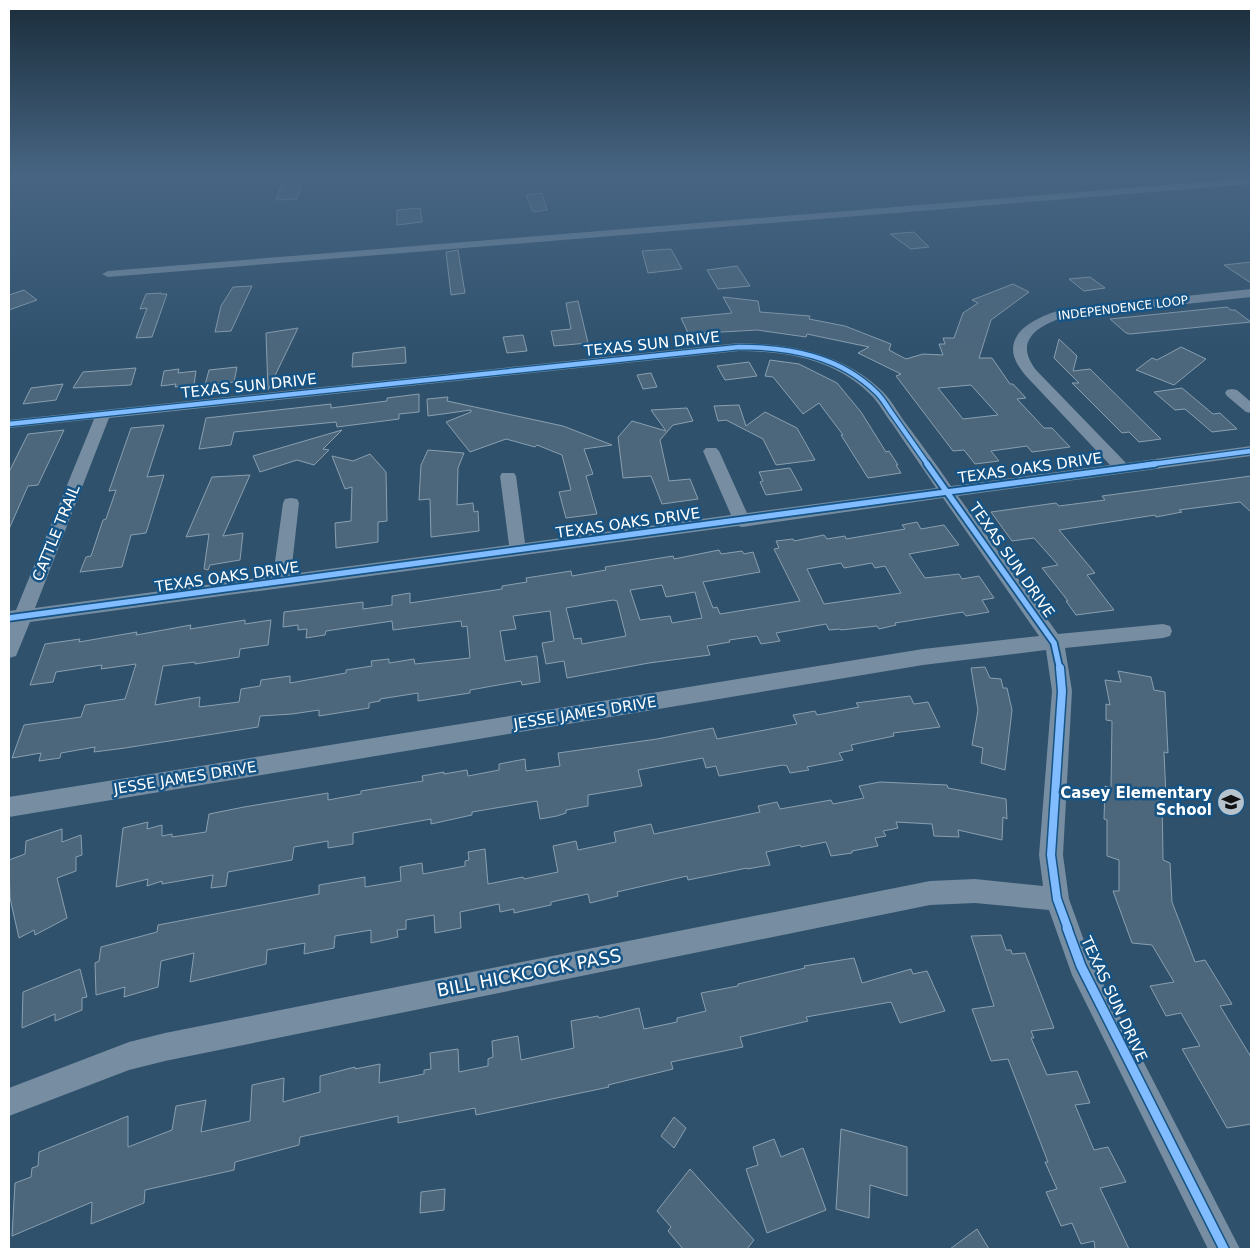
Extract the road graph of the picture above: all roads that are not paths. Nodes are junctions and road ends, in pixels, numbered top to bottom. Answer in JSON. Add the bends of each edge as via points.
{"nodes":[{"id":1,"x":586,"y":235,"type":"edge"},
{"id":2,"x":108,"y":274,"type":"dead end"},
{"id":3,"x":1251,"y":293,"type":"edge"},
{"id":4,"x":1232,"y":393,"type":"dead end"},
{"id":5,"x":1251,"y":408,"type":"edge"},
{"id":6,"x":103,"y":414,"type":"junction"},
{"id":7,"x":9,"y":424,"type":"edge"},
{"id":8,"x":711,"y":451,"type":"dead end"},
{"id":9,"x":1251,"y":451,"type":"edge"},
{"id":10,"x":1122,"y":468,"type":"junction"},
{"id":11,"x":508,"y":476,"type":"dead end"},
{"id":12,"x":948,"y":492,"type":"junction"},
{"id":13,"x":291,"y":503,"type":"dead end"},
{"id":14,"x":742,"y":520,"type":"junction"},
{"id":15,"x":518,"y":550,"type":"junction"},
{"id":16,"x":281,"y":582,"type":"junction"},
{"id":17,"x":16,"y":617,"type":"edge"},
{"id":18,"x":1163,"y":631,"type":"dead end"},
{"id":19,"x":1054,"y":643,"type":"junction"},
{"id":20,"x":9,"y":651,"type":"edge"},
{"id":21,"x":9,"y":807,"type":"edge"},
{"id":22,"x":1058,"y":899,"type":"junction"},
{"id":23,"x":9,"y":1102,"type":"edge"},
{"id":24,"x":1224,"y":1249,"type":"edge"}],
"edges":[{"from":1,"to":2,"type":"street"},
{"from":3,"to":10,"type":"street","name":"INDEPENDENCE LOOP","via":[[1064,313],[1040,321],[1022,338],[1022,359],[1031,373]]},
{"from":4,"to":5,"type":"street"},
{"from":6,"to":7,"type":"street","name":"TEXAS SUN DRIVE"},
{"from":6,"to":12,"type":"street","name":"TEXAS SUN DRIVE","via":[[739,347],[780,348],[822,358],[859,377],[878,394]]},
{"from":6,"to":17,"type":"street","name":"CATTLE TRAIL"},
{"from":8,"to":14,"type":"street"},
{"from":9,"to":10,"type":"street","name":"TEXAS OAKS DRIVE"},
{"from":10,"to":12,"type":"street","name":"TEXAS OAKS DRIVE"},
{"from":11,"to":15,"type":"street"},
{"from":12,"to":14,"type":"street","name":"TEXAS OAKS DRIVE"},
{"from":12,"to":19,"type":"street","name":"TEXAS SUN DRIVE"},
{"from":13,"to":16,"type":"street"},
{"from":14,"to":15,"type":"street","name":"TEXAS OAKS DRIVE"},
{"from":15,"to":16,"type":"street","name":"TEXAS OAKS DRIVE"},
{"from":16,"to":17,"type":"street","name":"TEXAS OAKS DRIVE"},
{"from":17,"to":20,"type":"street","name":"CATTLE TRAIL"},
{"from":18,"to":19,"type":"street","name":"JESSE JAMES DRIVE"},
{"from":19,"to":21,"type":"street","name":"JESSE JAMES DRIVE","via":[[923,657]]},
{"from":19,"to":22,"type":"street","name":"TEXAS SUN DRIVE","via":[[1062,691],[1051,855]]},
{"from":22,"to":23,"type":"street","name":"BILL HICKCOCK PASS","via":[[975,891],[930,893],[165,1047],[129,1056]]},
{"from":22,"to":24,"type":"street","name":"TEXAS SUN DRIVE","via":[[1081,966]]}]}
